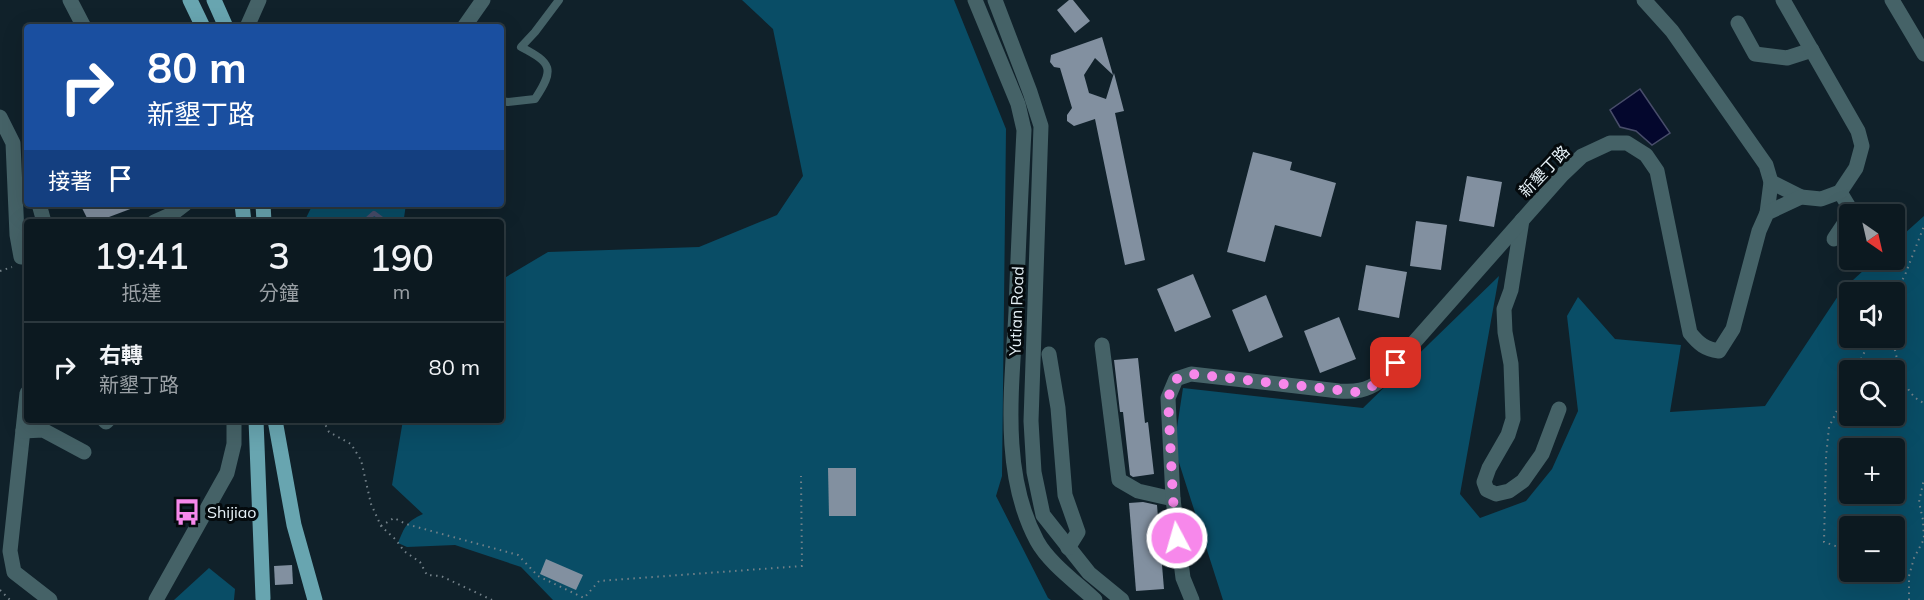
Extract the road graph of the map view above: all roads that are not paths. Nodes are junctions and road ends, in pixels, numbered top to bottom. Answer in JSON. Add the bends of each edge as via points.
{"nodes":[{"id":1,"x":70,"y":0,"type":"edge"},
{"id":2,"x":190,"y":0,"type":"edge"},
{"id":3,"x":214,"y":0,"type":"edge"},
{"id":4,"x":260,"y":0,"type":"edge"},
{"id":5,"x":483,"y":0,"type":"edge"},
{"id":6,"x":559,"y":0,"type":"edge"},
{"id":7,"x":975,"y":0,"type":"edge"},
{"id":8,"x":995,"y":0,"type":"edge"},
{"id":9,"x":1644,"y":0,"type":"edge"},
{"id":10,"x":1783,"y":0,"type":"edge"},
{"id":11,"x":1892,"y":0,"type":"edge"},
{"id":12,"x":1738,"y":23,"type":"dead end"},
{"id":13,"x":82,"y":24,"type":"edge"},
{"id":14,"x":202,"y":24,"type":"edge"},
{"id":15,"x":225,"y":24,"type":"edge"},
{"id":16,"x":248,"y":24,"type":"edge"},
{"id":17,"x":466,"y":24,"type":"edge"},
{"id":18,"x":1812,"y":50,"type":"junction"},
{"id":19,"x":1924,"y":54,"type":"edge"},
{"id":20,"x":504,"y":101,"type":"edge"},
{"id":21,"x":0,"y":117,"type":"edge"},
{"id":22,"x":1771,"y":182,"type":"junction"},
{"id":23,"x":1840,"y":192,"type":"junction"},
{"id":24,"x":1801,"y":197,"type":"junction"},
{"id":25,"x":181,"y":207,"type":"edge"},
{"id":26,"x":1767,"y":213,"type":"junction"},
{"id":27,"x":161,"y":219,"type":"edge"},
{"id":28,"x":1522,"y":220,"type":"junction"},
{"id":29,"x":1834,"y":239,"type":"dead end"},
{"id":30,"x":24,"y":257,"type":"edge"},
{"id":31,"x":1102,"y":345,"type":"dead end"},
{"id":32,"x":1049,"y":354,"type":"dead end"},
{"id":33,"x":1559,"y":409,"type":"dead end"},
{"id":34,"x":24,"y":422,"type":"edge"},
{"id":35,"x":233,"y":423,"type":"edge"},
{"id":36,"x":256,"y":423,"type":"edge"},
{"id":37,"x":276,"y":423,"type":"edge"},
{"id":38,"x":43,"y":425,"type":"edge"},
{"id":39,"x":23,"y":431,"type":"junction"},
{"id":40,"x":84,"y":452,"type":"dead end"},
{"id":41,"x":1173,"y":499,"type":"junction"},
{"id":42,"x":1068,"y":548,"type":"junction"},
{"id":43,"x":263,"y":598,"type":"dead end"},
{"id":44,"x":50,"y":600,"type":"edge"},
{"id":45,"x":156,"y":600,"type":"edge"},
{"id":46,"x":315,"y":600,"type":"edge"},
{"id":47,"x":1095,"y":600,"type":"edge"},
{"id":48,"x":1122,"y":600,"type":"edge"},
{"id":49,"x":1192,"y":600,"type":"edge"}],
"edges":[{"from":1,"to":13,"type":"street"},
{"from":2,"to":14,"type":"main road"},
{"from":3,"to":15,"type":"main road"},
{"from":4,"to":16,"type":"street"},
{"from":5,"to":17,"type":"street"},
{"from":6,"to":20,"type":"lane","via":[[521,47],[547,65],[549,72],[540,91],[535,99]]},
{"from":7,"to":47,"type":"street","name":"Yutian Road","via":[[1024,130],[1011,425],[1016,476],[1024,511],[1038,543]]},
{"from":8,"to":42,"type":"street","name":"Yutian Road","via":[[1041,126],[1030,421],[1034,472],[1043,514]]},
{"from":9,"to":22,"type":"street","via":[[1672,31],[1766,165]]},
{"from":10,"to":18,"type":"street"},
{"from":11,"to":19,"type":"street"},
{"from":12,"to":18,"type":"street","via":[[1755,54],[1787,58]]},
{"from":18,"to":23,"type":"street","via":[[1858,131],[1862,146],[1856,168]]},
{"from":21,"to":30,"type":"street","via":[[13,142],[17,235]]},
{"from":22,"to":24,"type":"street"},
{"from":22,"to":26,"type":"street"},
{"from":23,"to":24,"type":"street","via":[[1821,199]]},
{"from":23,"to":29,"type":"street","via":[[1849,207],[1846,221]]},
{"from":24,"to":26,"type":"street"},
{"from":25,"to":27,"type":"street"},
{"from":26,"to":28,"type":"street","name":"新墾丁路","via":[[1733,329],[1719,351],[1707,350],[1690,333],[1657,171],[1646,155],[1627,143],[1610,142],[1582,156]]},
{"from":28,"to":33,"type":"street","via":[[1511,290],[1504,309],[1513,419],[1489,468],[1484,482],[1487,490],[1496,494],[1509,491],[1523,481],[1542,454]]},
{"from":28,"to":41,"type":"street","name":"新墾丁路","via":[[1380,381],[1369,388],[1339,392],[1191,374],[1176,379],[1168,398]]},
{"from":31,"to":41,"type":"street","via":[[1119,480],[1138,491]]},
{"from":32,"to":42,"type":"street","via":[[1065,495],[1078,531]]},
{"from":34,"to":39,"type":"street"},
{"from":35,"to":45,"type":"street","via":[[234,444],[227,473]]},
{"from":36,"to":43,"type":"main road"},
{"from":37,"to":46,"type":"main road","via":[[294,525]]},
{"from":38,"to":39,"type":"street"},
{"from":38,"to":40,"type":"street"},
{"from":39,"to":44,"type":"street","via":[[10,551],[14,572]]},
{"from":41,"to":49,"type":"street","name":"新墾丁路","via":[[1183,579]]},
{"from":42,"to":48,"type":"street","name":"Yutian Road","via":[[1089,573]]}]}
